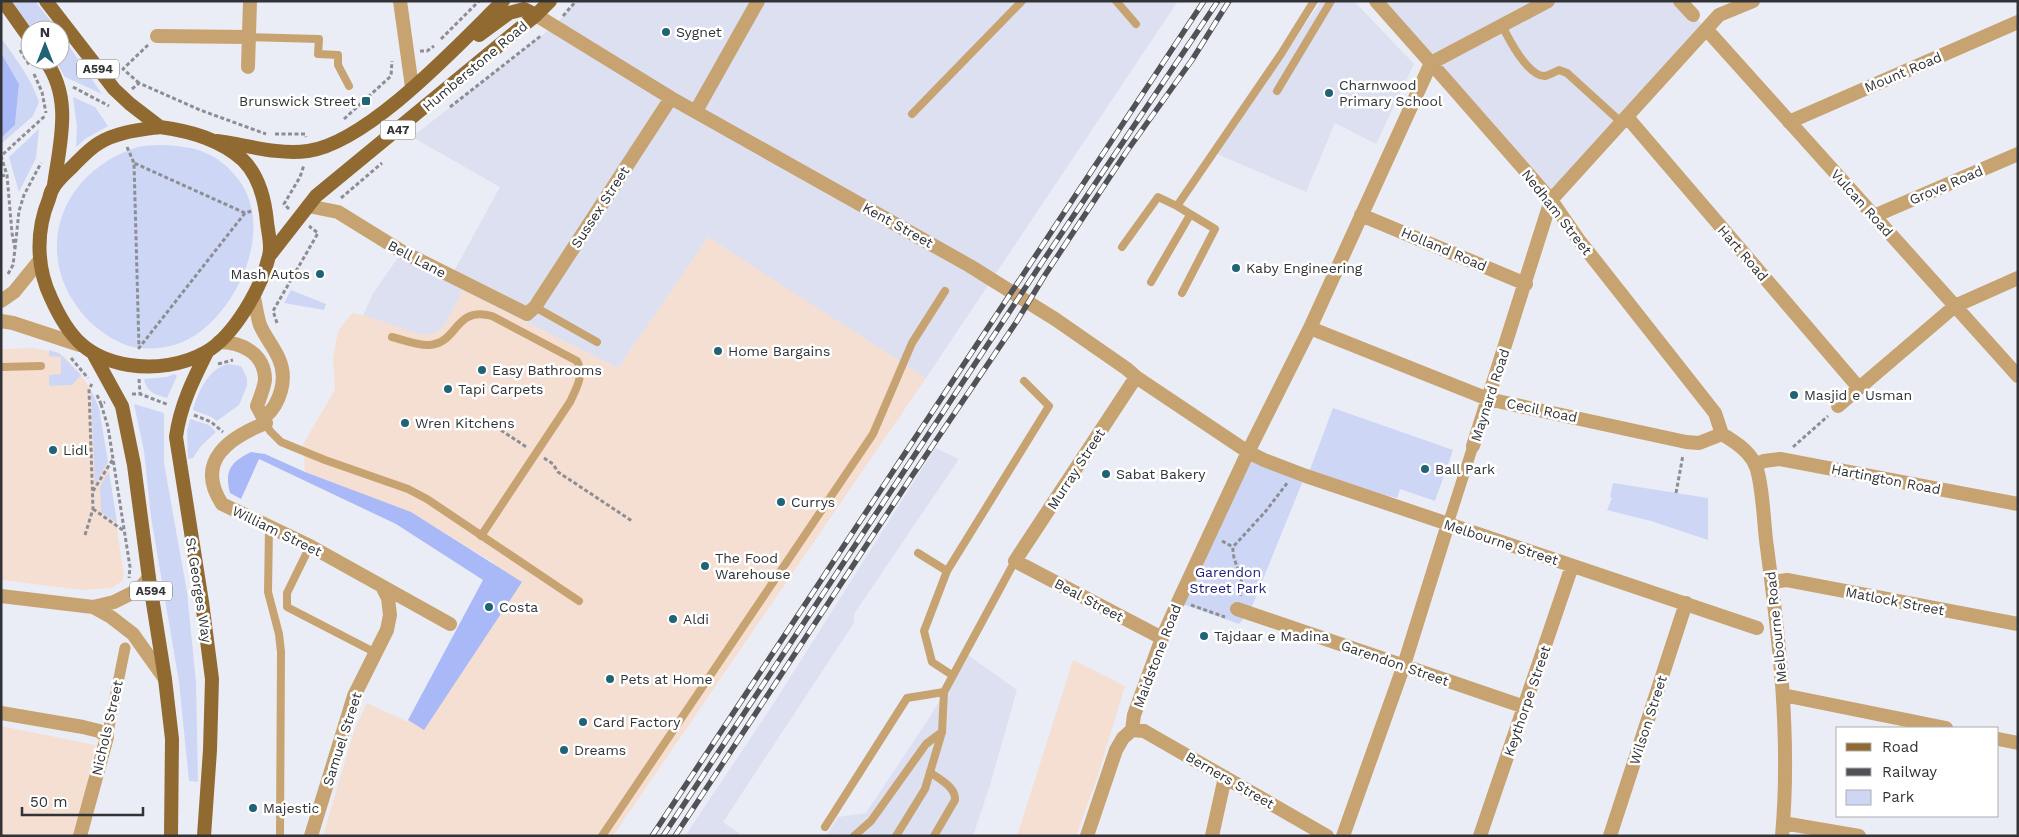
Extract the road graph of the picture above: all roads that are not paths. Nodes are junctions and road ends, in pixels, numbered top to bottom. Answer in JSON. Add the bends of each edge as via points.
{"nodes":[{"id":1,"x":3,"y":1,"type":"edge"},
{"id":2,"x":46,"y":1,"type":"edge"},
{"id":3,"x":250,"y":1,"type":"edge"},
{"id":4,"x":400,"y":1,"type":"edge"},
{"id":5,"x":503,"y":1,"type":"edge"},
{"id":6,"x":550,"y":1,"type":"edge"},
{"id":7,"x":758,"y":1,"type":"edge"},
{"id":8,"x":1022,"y":1,"type":"edge"},
{"id":9,"x":1116,"y":1,"type":"edge"},
{"id":10,"x":1314,"y":1,"type":"edge"},
{"id":11,"x":1331,"y":1,"type":"edge"},
{"id":12,"x":1376,"y":1,"type":"edge"},
{"id":13,"x":1548,"y":1,"type":"edge"},
{"id":14,"x":1680,"y":1,"type":"edge"},
{"id":15,"x":1753,"y":1,"type":"edge"},
{"id":16,"x":536,"y":15,"type":"junction"},
{"id":17,"x":1693,"y":15,"type":"dead end"},
{"id":18,"x":2018,"y":22,"type":"edge"},
{"id":19,"x":1136,"y":24,"type":"dead end"},
{"id":20,"x":20,"y":25,"type":"edge"},
{"id":21,"x":1502,"y":25,"type":"junction"},
{"id":22,"x":1707,"y":30,"type":"junction"},
{"id":23,"x":157,"y":36,"type":"road end"},
{"id":24,"x":248,"y":37,"type":"junction"},
{"id":25,"x":1431,"y":63,"type":"junction"},
{"id":26,"x":437,"y":66,"type":"junction"},
{"id":27,"x":248,"y":67,"type":"dead end"},
{"id":28,"x":53,"y":70,"type":"edge"},
{"id":29,"x":349,"y":86,"type":"dead end"},
{"id":30,"x":412,"y":87,"type":"junction"},
{"id":31,"x":1277,"y":91,"type":"dead end"},
{"id":32,"x":671,"y":98,"type":"junction"},
{"id":33,"x":696,"y":111,"type":"junction"},
{"id":34,"x":912,"y":114,"type":"dead end"},
{"id":35,"x":1624,"y":120,"type":"junction"},
{"id":36,"x":1789,"y":122,"type":"junction"},
{"id":37,"x":160,"y":127,"type":"junction"},
{"id":38,"x":214,"y":140,"type":"junction"},
{"id":39,"x":2018,"y":154,"type":"edge"},
{"id":40,"x":54,"y":186,"type":"junction"},
{"id":41,"x":1551,"y":200,"type":"junction"},
{"id":42,"x":308,"y":206,"type":"junction"},
{"id":43,"x":1177,"y":206,"type":"junction"},
{"id":44,"x":1190,"y":215,"type":"junction"},
{"id":45,"x":1361,"y":215,"type":"junction"},
{"id":46,"x":1874,"y":216,"type":"junction"},
{"id":47,"x":1122,"y":247,"type":"dead end"},
{"id":48,"x":270,"y":255,"type":"junction"},
{"id":49,"x":40,"y":260,"type":"junction"},
{"id":50,"x":2018,"y":278,"type":"edge"},
{"id":51,"x":1151,"y":282,"type":"dead end"},
{"id":52,"x":1526,"y":284,"type":"junction"},
{"id":53,"x":945,"y":291,"type":"dead end"},
{"id":54,"x":1182,"y":292,"type":"dead end"},
{"id":55,"x":254,"y":298,"type":"junction"},
{"id":56,"x":1,"y":301,"type":"edge"},
{"id":57,"x":1955,"y":306,"type":"junction"},
{"id":58,"x":531,"y":310,"type":"junction"},
{"id":59,"x":1,"y":321,"type":"edge"},
{"id":60,"x":1310,"y":328,"type":"junction"},
{"id":61,"x":392,"y":337,"type":"dead end"},
{"id":62,"x":219,"y":342,"type":"junction"},
{"id":63,"x":597,"y":342,"type":"dead end"},
{"id":64,"x":80,"y":345,"type":"junction"},
{"id":65,"x":207,"y":352,"type":"junction"},
{"id":66,"x":94,"y":354,"type":"junction"},
{"id":67,"x":41,"y":366,"type":"dead end"},
{"id":68,"x":1,"y":367,"type":"edge"},
{"id":69,"x":2018,"y":376,"type":"edge"},
{"id":70,"x":1136,"y":377,"type":"junction"},
{"id":71,"x":1024,"y":381,"type":"dead end"},
{"id":72,"x":1859,"y":388,"type":"junction"},
{"id":73,"x":1488,"y":399,"type":"junction"},
{"id":74,"x":1838,"y":406,"type":"road end"},
{"id":75,"x":265,"y":420,"type":"junction"},
{"id":76,"x":1722,"y":434,"type":"junction"},
{"id":77,"x":1474,"y":446,"type":"joint"},
{"id":78,"x":1248,"y":452,"type":"junction"},
{"id":79,"x":1755,"y":465,"type":"junction"},
{"id":80,"x":2018,"y":504,"type":"edge"},
{"id":81,"x":1448,"y":524,"type":"junction"},
{"id":82,"x":269,"y":527,"type":"junction"},
{"id":83,"x":481,"y":536,"type":"junction"},
{"id":84,"x":310,"y":546,"type":"junction"},
{"id":85,"x":918,"y":553,"type":"dead end"},
{"id":86,"x":1015,"y":561,"type":"junction"},
{"id":87,"x":1572,"y":566,"type":"junction"},
{"id":88,"x":947,"y":571,"type":"junction"},
{"id":89,"x":149,"y":578,"type":"junction"},
{"id":90,"x":1772,"y":582,"type":"junction"},
{"id":91,"x":382,"y":588,"type":"junction"},
{"id":92,"x":1,"y":596,"type":"edge"},
{"id":93,"x":579,"y":601,"type":"dead end"},
{"id":94,"x":1686,"y":603,"type":"junction"},
{"id":95,"x":93,"y":607,"type":"junction"},
{"id":96,"x":1237,"y":609,"type":"road end"},
{"id":97,"x":450,"y":624,"type":"dead end"},
{"id":98,"x":2018,"y":624,"type":"edge"},
{"id":99,"x":1757,"y":628,"type":"dead end"},
{"id":100,"x":1162,"y":638,"type":"junction"},
{"id":101,"x":125,"y":648,"type":"dead end"},
{"id":102,"x":376,"y":653,"type":"junction"},
{"id":103,"x":1404,"y":665,"type":"junction"},
{"id":104,"x":952,"y":675,"type":"junction"},
{"id":105,"x":166,"y":679,"type":"junction"},
{"id":106,"x":944,"y":692,"type":"junction"},
{"id":107,"x":1782,"y":694,"type":"junction"},
{"id":108,"x":1525,"y":707,"type":"junction"},
{"id":109,"x":1,"y":713,"type":"edge"},
{"id":110,"x":1941,"y":727,"type":"edge"},
{"id":111,"x":1132,"y":730,"type":"junction"},
{"id":112,"x":942,"y":732,"type":"junction"},
{"id":113,"x":107,"y":736,"type":"junction"},
{"id":114,"x":1999,"y":739,"type":"edge"},
{"id":115,"x":2018,"y":743,"type":"edge"},
{"id":116,"x":930,"y":772,"type":"junction"},
{"id":117,"x":1225,"y":778,"type":"junction"},
{"id":118,"x":825,"y":827,"type":"dead end"},
{"id":119,"x":1783,"y":829,"type":"edge"},
{"id":120,"x":80,"y":836,"type":"edge"},
{"id":121,"x":171,"y":836,"type":"edge"},
{"id":122,"x":204,"y":836,"type":"edge"},
{"id":123,"x":280,"y":836,"type":"edge"},
{"id":124,"x":311,"y":836,"type":"edge"},
{"id":125,"x":602,"y":836,"type":"edge"},
{"id":126,"x":854,"y":836,"type":"edge"},
{"id":127,"x":896,"y":836,"type":"edge"},
{"id":128,"x":934,"y":836,"type":"edge"},
{"id":129,"x":1087,"y":836,"type":"edge"},
{"id":130,"x":1212,"y":836,"type":"edge"},
{"id":131,"x":1327,"y":836,"type":"edge"},
{"id":132,"x":1343,"y":836,"type":"edge"},
{"id":133,"x":1480,"y":836,"type":"edge"},
{"id":134,"x":1610,"y":836,"type":"edge"},
{"id":135,"x":1859,"y":836,"type":"edge"}],
"edges":[{"from":1,"to":20,"type":"main road"},
{"from":2,"to":37,"type":"main road","number":"A594","via":[[114,89]]},
{"from":3,"to":24,"type":"street"},
{"from":4,"to":30,"type":"street"},
{"from":5,"to":26,"type":"main road","name":"Humberstone Road","number":"A47"},
{"from":6,"to":16,"type":"main road","name":"Humberstone Road","number":"A47"},
{"from":7,"to":33,"type":"street"},
{"from":8,"to":34,"type":"lane"},
{"from":9,"to":19,"type":"lane"},
{"from":10,"to":43,"type":"lane"},
{"from":11,"to":31,"type":"lane"},
{"from":12,"to":25,"type":"street","name":"Nedham Street"},
{"from":13,"to":21,"type":"street"},
{"from":14,"to":17,"type":"street"},
{"from":15,"to":22,"type":"street","name":"Maynard Road","via":[[1719,15]]},
{"from":16,"to":26,"type":"main road","number":"A47","via":[[524,9],[509,13]]},
{"from":16,"to":32,"type":"street","name":"Kent Street"},
{"from":16,"to":42,"type":"main road","name":"Humberstone Road","number":"A47","via":[[316,196]]},
{"from":18,"to":36,"type":"street","name":"Mount Road"},
{"from":21,"to":25,"type":"street"},
{"from":21,"to":35,"type":"lane","via":[[1511,44],[1537,74],[1545,76],[1559,70],[1567,72]]},
{"from":22,"to":35,"type":"street","name":"Maynard Road"},
{"from":22,"to":36,"type":"street","name":"Vulcan Road"},
{"from":23,"to":24,"type":"street"},
{"from":24,"to":27,"type":"street"},
{"from":24,"to":29,"type":"lane","via":[[319,39],[318,54],[338,55],[338,66]]},
{"from":25,"to":41,"type":"street","name":"Nedham Street"},
{"from":25,"to":45,"type":"street","name":"Maidstone Road"},
{"from":26,"to":30,"type":"main road","name":"Humberstone Road","number":"A47"},
{"from":28,"to":40,"type":"main road","number":"A594","via":[[60,90],[63,124]]},
{"from":30,"to":38,"type":"main road","name":"Humberstone Road","number":"A47","via":[[350,135],[327,146],[284,152]]},
{"from":32,"to":33,"type":"street","name":"Kent Street"},
{"from":32,"to":58,"type":"street","name":"Sussex Street"},
{"from":33,"to":70,"type":"street","name":"Kent Street","via":[[970,266],[1055,319]]},
{"from":35,"to":41,"type":"street","name":"Maynard Road"},
{"from":35,"to":72,"type":"street","name":"Hart Road"},
{"from":36,"to":46,"type":"street","name":"Vulcan Road"},
{"from":37,"to":38,"type":"main road","via":[[186,130]]},
{"from":37,"to":40,"type":"main road","via":[[121,133],[100,143]]},
{"from":38,"to":48,"type":"main road","via":[[243,160],[257,178],[266,207]]},
{"from":39,"to":46,"type":"street","name":"Grove Road"},
{"from":40,"to":49,"type":"main road","via":[[42,215]]},
{"from":41,"to":52,"type":"street","name":"Maynard Road"},
{"from":41,"to":76,"type":"street","name":"Nedham Street","via":[[1715,413]]},
{"from":42,"to":48,"type":"main road","name":"Humberstone Road","number":"A47"},
{"from":42,"to":58,"type":"street","name":"Bell Lane","via":[[333,210],[401,251]]},
{"from":43,"to":44,"type":"lane"},
{"from":43,"to":47,"type":"lane","via":[[1158,197]]},
{"from":44,"to":51,"type":"lane"},
{"from":44,"to":54,"type":"lane","via":[[1215,229]]},
{"from":45,"to":52,"type":"street","name":"Holland Road"},
{"from":45,"to":60,"type":"street","name":"Maidstone Road"},
{"from":46,"to":57,"type":"street","name":"Vulcan Road"},
{"from":48,"to":55,"type":"main road"},
{"from":49,"to":56,"type":"street","via":[[14,292]]},
{"from":49,"to":64,"type":"main road","via":[[49,293],[62,322]]},
{"from":50,"to":57,"type":"street"},
{"from":52,"to":73,"type":"street","name":"Maynard Road"},
{"from":53,"to":125,"type":"lane","via":[[912,344],[873,434]]},
{"from":55,"to":62,"type":"main road"},
{"from":55,"to":75,"type":"street","name":"William Street","via":[[260,323],[282,370],[280,392]]},
{"from":57,"to":69,"type":"street","name":"Vulcan Road"},
{"from":57,"to":72,"type":"street"},
{"from":58,"to":63,"type":"lane"},
{"from":59,"to":64,"type":"street"},
{"from":60,"to":73,"type":"street","name":"Cecil Road"},
{"from":60,"to":78,"type":"street","name":"Maidstone Road"},
{"from":61,"to":83,"type":"lane","via":[[430,345],[445,340],[469,316],[481,313],[577,361],[581,372],[570,402]]},
{"from":62,"to":65,"type":"main road"},
{"from":62,"to":75,"type":"street","via":[[232,342],[252,351],[263,367],[265,380],[257,406]]},
{"from":64,"to":66,"type":"main road"},
{"from":65,"to":66,"type":"main road","via":[[167,366],[118,363]]},
{"from":65,"to":122,"type":"main road","name":"St Georges Way","via":[[184,400],[176,437],[212,679]]},
{"from":66,"to":89,"type":"main road","number":"A594","via":[[122,406],[134,465]]},
{"from":67,"to":68,"type":"lane"},
{"from":70,"to":78,"type":"street","name":"Kent Street"},
{"from":70,"to":86,"type":"street","name":"Murray Street"},
{"from":71,"to":88,"type":"lane","via":[[1049,406]]},
{"from":72,"to":74,"type":"street"},
{"from":73,"to":76,"type":"street","name":"Cecil Road","via":[[1686,442],[1699,443]]},
{"from":73,"to":77,"type":"street","name":"Maynard Road"},
{"from":75,"to":82,"type":"street","name":"William Street","via":[[232,440],[216,455],[212,469],[215,494],[222,504]]},
{"from":75,"to":83,"type":"lane","via":[[281,442],[408,490],[427,499]]},
{"from":76,"to":79,"type":"street","name":"Melbourne Road","via":[[1743,447]]},
{"from":77,"to":81,"type":"street","name":"Maynard Road"},
{"from":78,"to":81,"type":"street","name":"Melbourne Street","via":[[1292,471]]},
{"from":78,"to":100,"type":"street","name":"Maidstone Road"},
{"from":79,"to":80,"type":"street","name":"Hartington Road","via":[[1780,459]]},
{"from":79,"to":90,"type":"street","name":"Melbourne Road"},
{"from":81,"to":87,"type":"street","name":"Melbourne Street"},
{"from":81,"to":103,"type":"street","name":"Maynard Road"},
{"from":82,"to":84,"type":"street","name":"William Street"},
{"from":82,"to":123,"type":"lane","via":[[268,592],[281,652]]},
{"from":83,"to":93,"type":"lane"},
{"from":84,"to":91,"type":"street","name":"William Street"},
{"from":84,"to":102,"type":"lane","via":[[287,593],[287,607]]},
{"from":85,"to":88,"type":"lane"},
{"from":86,"to":100,"type":"street","name":"Beal Street"},
{"from":86,"to":104,"type":"lane"},
{"from":87,"to":94,"type":"street","name":"Melbourne Street"},
{"from":87,"to":108,"type":"street","name":"Keythorpe Street"},
{"from":88,"to":104,"type":"lane","via":[[924,631],[932,662]]},
{"from":89,"to":95,"type":"street","via":[[138,590],[114,602]]},
{"from":89,"to":105,"type":"main road","number":"A594"},
{"from":90,"to":98,"type":"street","name":"Matlock Street","via":[[1787,580]]},
{"from":90,"to":107,"type":"street","name":"Melbourne Road"},
{"from":91,"to":97,"type":"street","name":"William Street"},
{"from":91,"to":102,"type":"street","name":"Samuel Street","via":[[388,598],[390,615]]},
{"from":92,"to":95,"type":"street"},
{"from":94,"to":99,"type":"street","name":"Melbourne Street"},
{"from":94,"to":134,"type":"street","name":"Wilson Street"},
{"from":95,"to":105,"type":"street","via":[[134,634]]},
{"from":96,"to":103,"type":"street","name":"Garendon Street"},
{"from":100,"to":111,"type":"street","name":"Maidstone Road","via":[[1134,715]]},
{"from":101,"to":113,"type":"street","name":"Nichols Street"},
{"from":102,"to":124,"type":"street","name":"Samuel Street","via":[[354,696]]},
{"from":103,"to":108,"type":"street","name":"Garendon Street"},
{"from":103,"to":132,"type":"street","name":"Maynard Road"},
{"from":104,"to":106,"type":"lane"},
{"from":105,"to":121,"type":"main road","number":"A594","via":[[172,739]]},
{"from":106,"to":112,"type":"lane"},
{"from":106,"to":118,"type":"lane","via":[[907,698]]},
{"from":107,"to":110,"type":"street"},
{"from":107,"to":119,"type":"street","name":"Melbourne Road","via":[[1785,759]]},
{"from":108,"to":133,"type":"street","name":"Keythorpe Street"},
{"from":109,"to":113,"type":"street","via":[[82,727]]},
{"from":111,"to":117,"type":"street","name":"Berners Street","via":[[1144,731]]},
{"from":111,"to":129,"type":"street","name":"Maidstone Road","via":[[1116,750]]},
{"from":112,"to":116,"type":"lane"},
{"from":112,"to":126,"type":"lane","via":[[926,744],[871,821]]},
{"from":113,"to":120,"type":"street","name":"Nichols Street"},
{"from":114,"to":115,"type":"street"},
{"from":116,"to":127,"type":"lane","via":[[925,789]]},
{"from":116,"to":128,"type":"lane","via":[[956,794]]},
{"from":117,"to":130,"type":"street"},
{"from":117,"to":131,"type":"street","name":"Berners Street"},
{"from":119,"to":135,"type":"street"}]}
